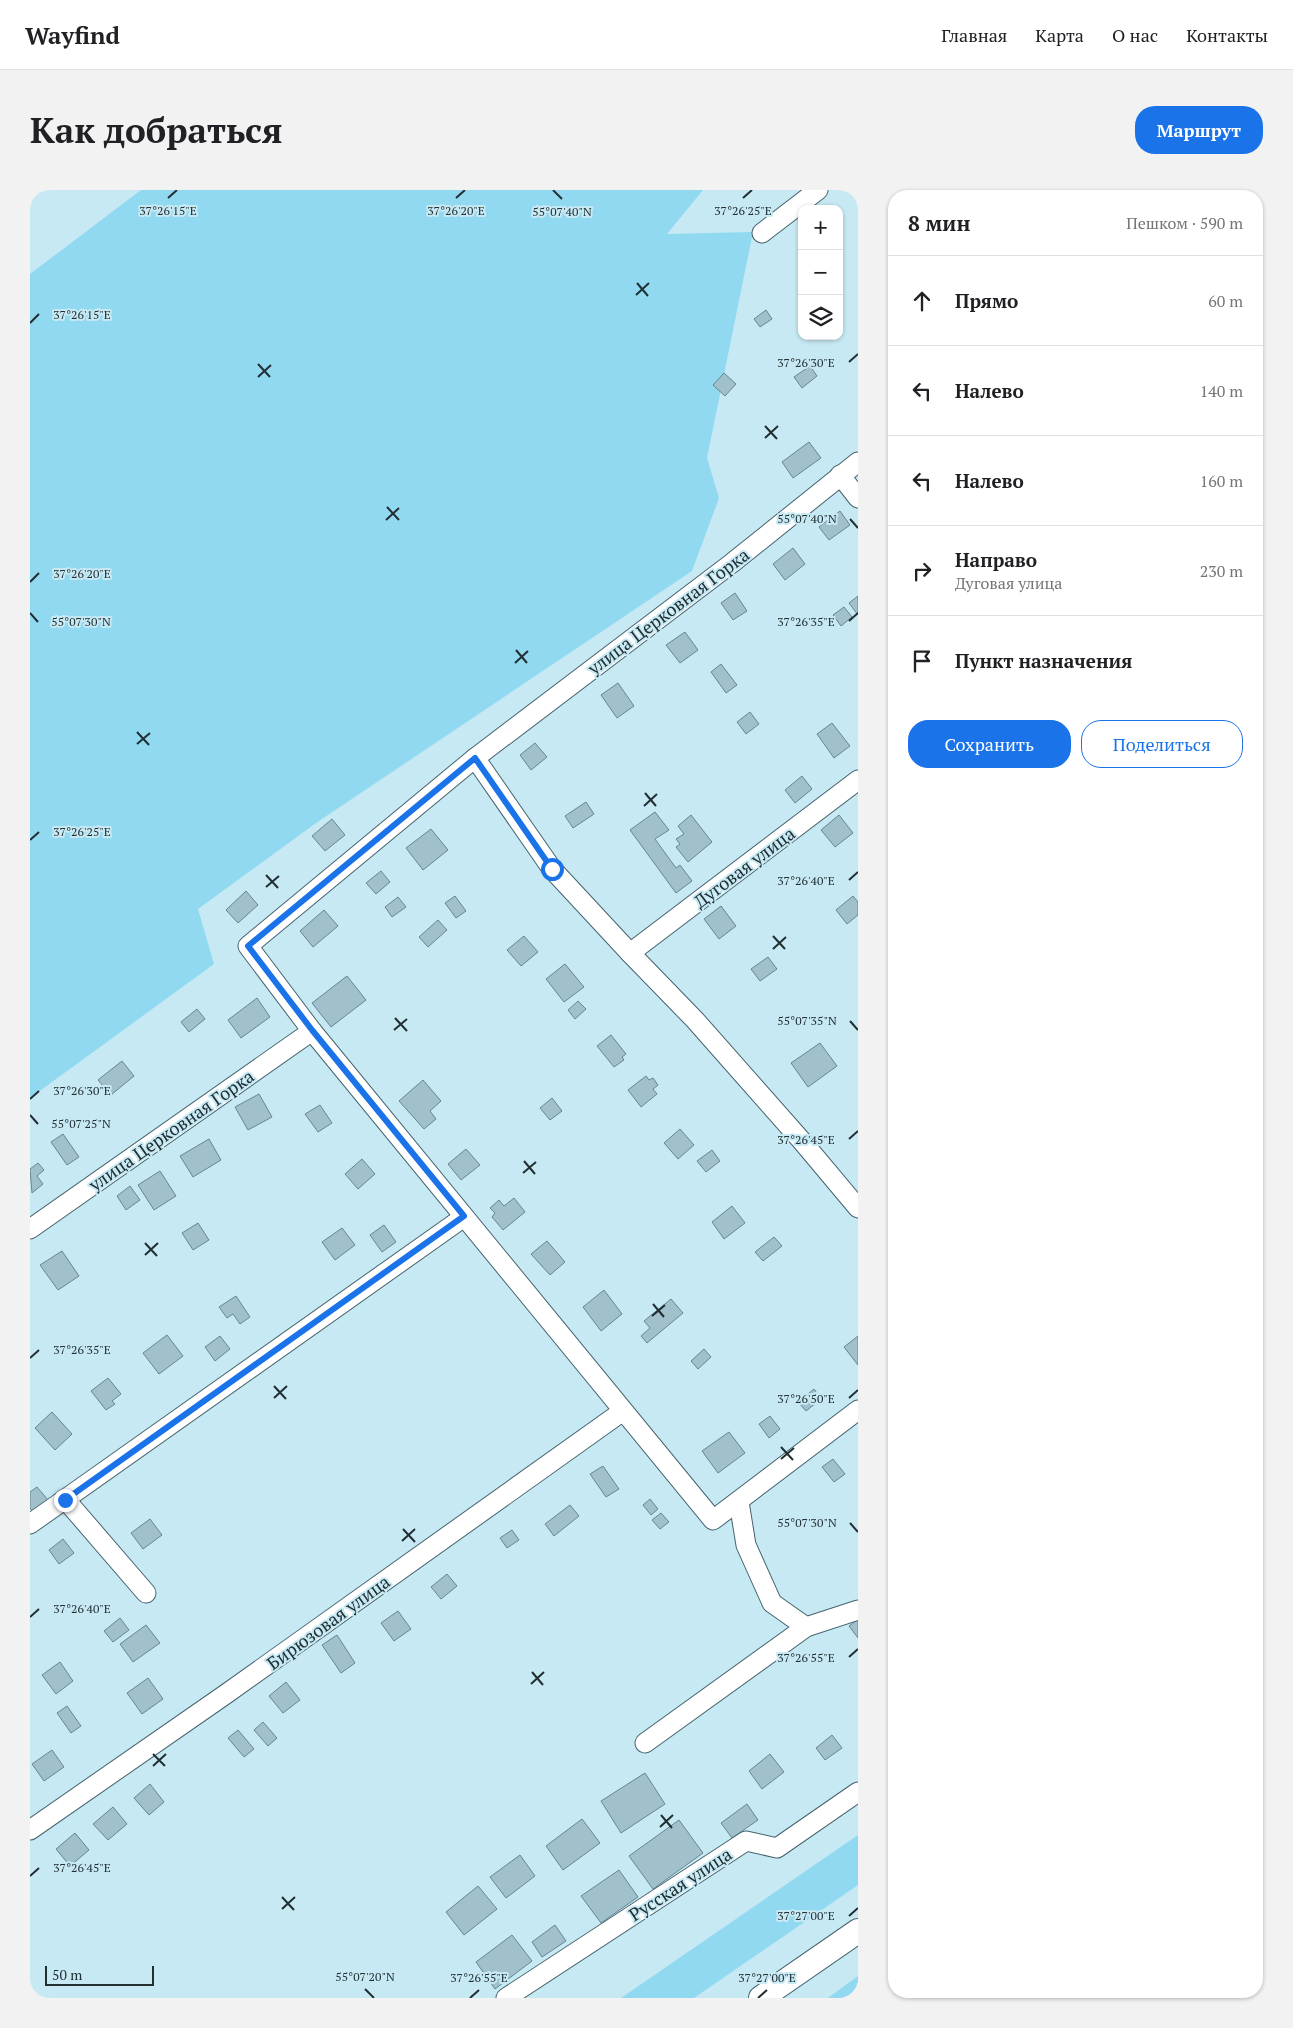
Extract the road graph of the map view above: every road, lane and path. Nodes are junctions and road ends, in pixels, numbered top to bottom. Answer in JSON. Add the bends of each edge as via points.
{"nodes":[{"id":1,"x":818,"y":190,"type":"edge"},
{"id":2,"x":762,"y":233,"type":"dead end"},
{"id":3,"x":858,"y":462,"type":"edge"},
{"id":4,"x":840,"y":475,"type":"junction"},
{"id":5,"x":858,"y":498,"type":"edge"},
{"id":6,"x":475,"y":758,"type":"junction"},
{"id":7,"x":858,"y":780,"type":"edge"},
{"id":8,"x":630,"y":953,"type":"junction"},
{"id":9,"x":312,"y":1030,"type":"junction"},
{"id":10,"x":858,"y":1208,"type":"edge"},
{"id":11,"x":464,"y":1216,"type":"junction"},
{"id":12,"x":30,"y":1229,"type":"edge"},
{"id":13,"x":623,"y":1410,"type":"junction"},
{"id":14,"x":858,"y":1410,"type":"edge"},
{"id":15,"x":65,"y":1500,"type":"junction"},
{"id":16,"x":739,"y":1502,"type":"junction"},
{"id":17,"x":30,"y":1524,"type":"edge"},
{"id":18,"x":146,"y":1593,"type":"dead end"},
{"id":19,"x":858,"y":1610,"type":"edge"},
{"id":20,"x":806,"y":1627,"type":"junction"},
{"id":21,"x":645,"y":1744,"type":"dead end"},
{"id":22,"x":858,"y":1792,"type":"edge"},
{"id":23,"x":30,"y":1830,"type":"edge"},
{"id":24,"x":858,"y":1931,"type":"edge"},
{"id":25,"x":506,"y":1998,"type":"edge"},
{"id":26,"x":761,"y":1998,"type":"edge"}],
"edges":[{"from":1,"to":2,"type":"street"},
{"from":3,"to":4,"type":"street","name":"улица Церковная Горка"},
{"from":4,"to":5,"type":"street"},
{"from":4,"to":6,"type":"street","name":"улица Церковная Горка","via":[[732,563]]},
{"from":6,"to":8,"type":"street","via":[[552,869]]},
{"from":6,"to":9,"type":"street","name":"улица Церковная Горка","via":[[248,946]]},
{"from":7,"to":8,"type":"street","name":"Дуговая улица"},
{"from":8,"to":10,"type":"street","via":[[696,1020]]},
{"from":9,"to":11,"type":"street"},
{"from":9,"to":12,"type":"street","name":"улица Церковная Горка"},
{"from":11,"to":13,"type":"street"},
{"from":11,"to":15,"type":"street"},
{"from":13,"to":16,"type":"street","via":[[714,1520]]},
{"from":13,"to":23,"type":"street","name":"Бирюзовая улица"},
{"from":14,"to":16,"type":"street"},
{"from":15,"to":17,"type":"street"},
{"from":15,"to":18,"type":"street"},
{"from":16,"to":20,"type":"street","via":[[746,1546],[772,1603]]},
{"from":19,"to":20,"type":"street"},
{"from":20,"to":21,"type":"street"},
{"from":22,"to":25,"type":"street","name":"Русская улица","via":[[777,1848],[746,1842]]},
{"from":24,"to":26,"type":"main road"}]}
